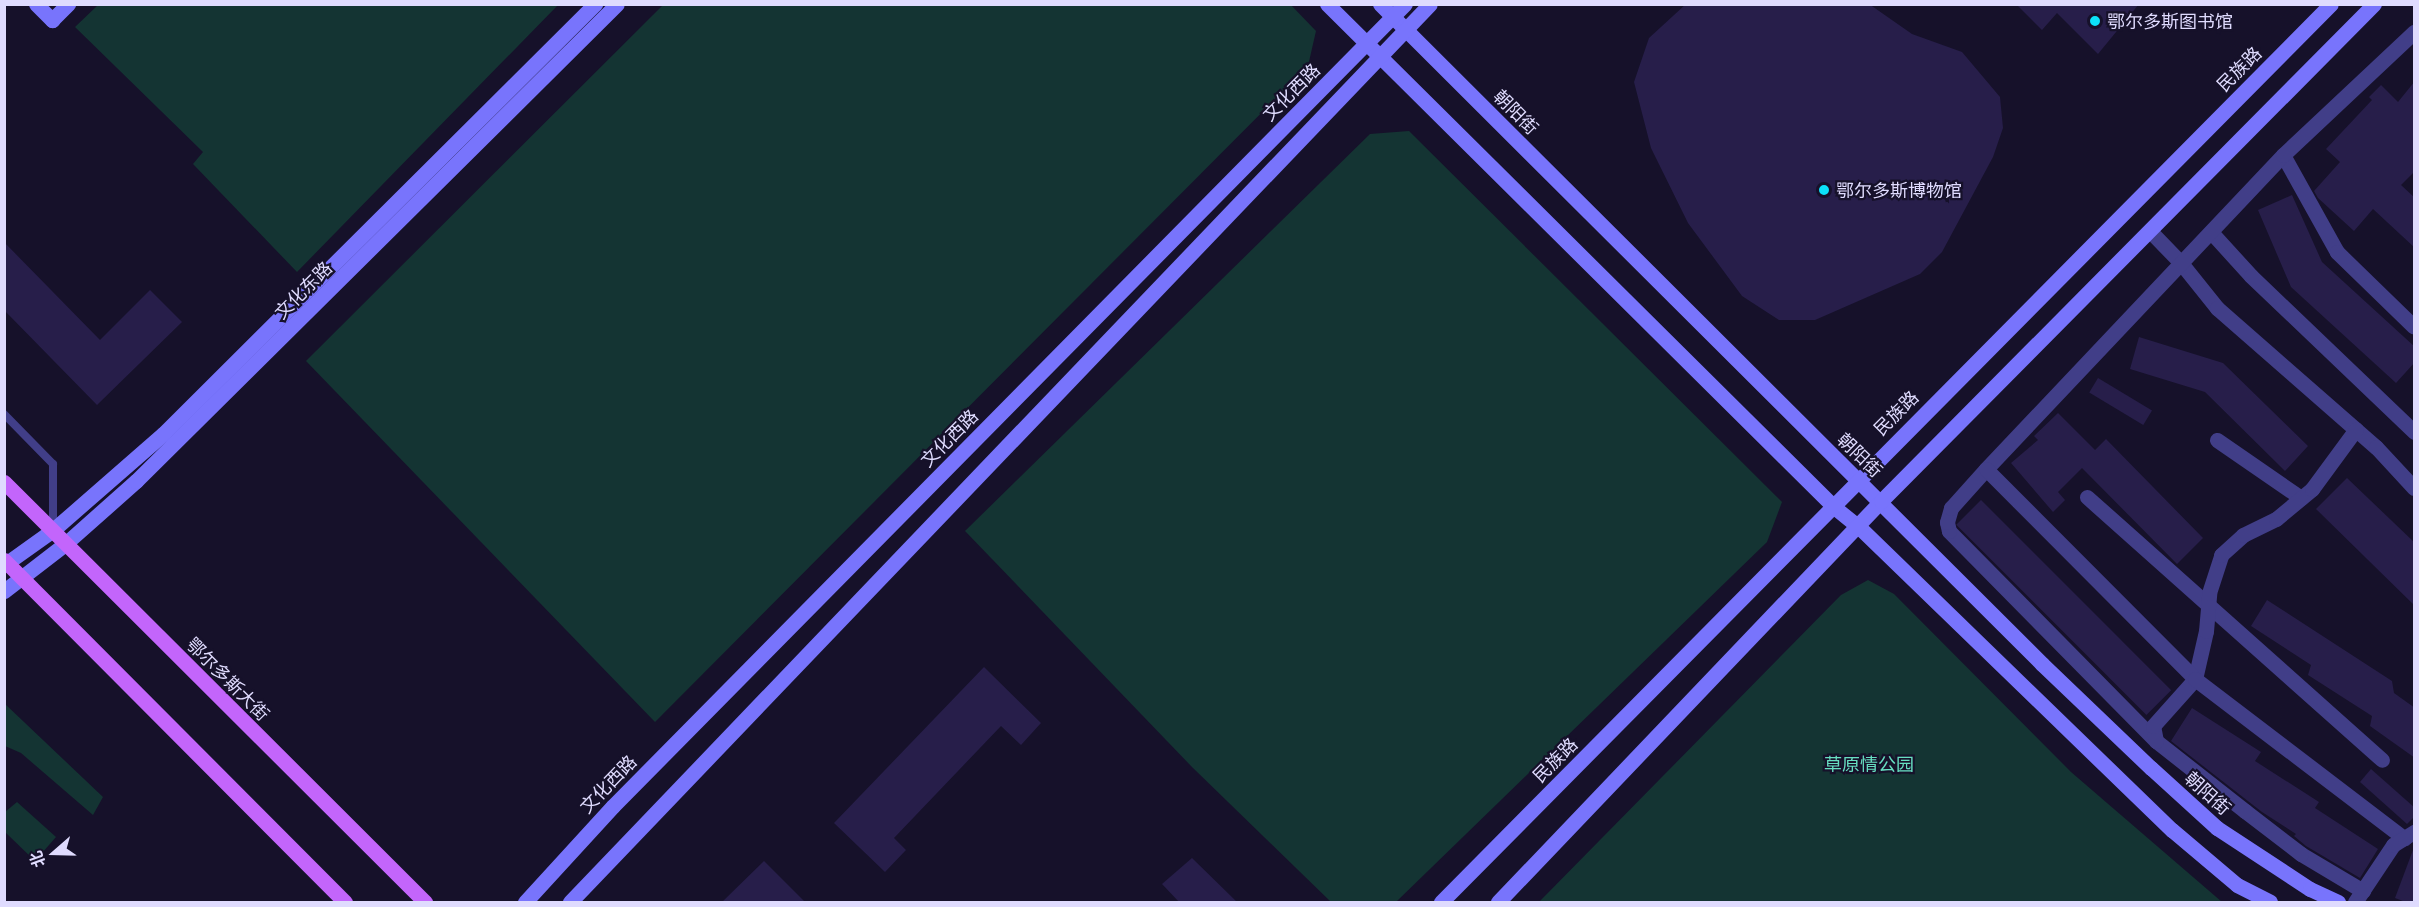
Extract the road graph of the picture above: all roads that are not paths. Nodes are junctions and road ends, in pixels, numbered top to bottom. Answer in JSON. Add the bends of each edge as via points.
{"nodes":[{"id":1,"x":36,"y":4,"type":"edge"},
{"id":2,"x":68,"y":4,"type":"edge"},
{"id":3,"x":596,"y":4,"type":"edge"},
{"id":4,"x":617,"y":4,"type":"edge"},
{"id":5,"x":1327,"y":4,"type":"edge"},
{"id":6,"x":1380,"y":4,"type":"edge"},
{"id":7,"x":1405,"y":4,"type":"edge"},
{"id":8,"x":1430,"y":4,"type":"edge"},
{"id":9,"x":2331,"y":4,"type":"edge"},
{"id":10,"x":2374,"y":4,"type":"edge"},
{"id":11,"x":1393,"y":17,"type":"junction"},
{"id":12,"x":1405,"y":29,"type":"junction"},
{"id":13,"x":2415,"y":32,"type":"edge"},
{"id":14,"x":1366,"y":44,"type":"junction"},
{"id":15,"x":1380,"y":56,"type":"junction"},
{"id":16,"x":2283,"y":155,"type":"junction"},
{"id":17,"x":2150,"y":231,"type":"junction"},
{"id":18,"x":2211,"y":232,"type":"junction"},
{"id":19,"x":2181,"y":264,"type":"junction"},
{"id":20,"x":2415,"y":327,"type":"edge"},
{"id":21,"x":4,"y":414,"type":"edge"},
{"id":22,"x":2356,"y":429,"type":"junction"},
{"id":23,"x":2415,"y":432,"type":"edge"},
{"id":24,"x":2217,"y":440,"type":"dead end"},
{"id":25,"x":1986,"y":469,"type":"junction"},
{"id":26,"x":1857,"y":480,"type":"junction"},
{"id":27,"x":4,"y":482,"type":"edge"},
{"id":28,"x":2415,"y":488,"type":"edge"},
{"id":29,"x":2087,"y":497,"type":"dead end"},
{"id":30,"x":2301,"y":498,"type":"junction"},
{"id":31,"x":1881,"y":501,"type":"junction"},
{"id":32,"x":1834,"y":507,"type":"junction"},
{"id":33,"x":1859,"y":526,"type":"junction"},
{"id":34,"x":53,"y":530,"type":"junction"},
{"id":35,"x":65,"y":544,"type":"junction"},
{"id":36,"x":5,"y":563,"type":"edge"},
{"id":37,"x":22,"y":578,"type":"junction"},
{"id":38,"x":4,"y":591,"type":"edge"},
{"id":39,"x":2208,"y":604,"type":"junction"},
{"id":40,"x":2195,"y":679,"type":"junction"},
{"id":41,"x":2156,"y":741,"type":"junction"},
{"id":42,"x":2382,"y":760,"type":"dead end"},
{"id":43,"x":2409,"y":835,"type":"edge"},
{"id":44,"x":2359,"y":897,"type":"edge"},
{"id":45,"x":345,"y":903,"type":"edge"},
{"id":46,"x":425,"y":903,"type":"edge"},
{"id":47,"x":525,"y":903,"type":"edge"},
{"id":48,"x":570,"y":903,"type":"edge"},
{"id":49,"x":1441,"y":903,"type":"edge"},
{"id":50,"x":1498,"y":903,"type":"edge"},
{"id":51,"x":2270,"y":903,"type":"edge"},
{"id":52,"x":2338,"y":903,"type":"edge"}],
"edges":[{"from":1,"to":2,"type":"street","via":[[52,20]]},
{"from":3,"to":34,"type":"street","name":"文化东路","via":[[163,434]]},
{"from":4,"to":35,"type":"street","name":"文化东路","via":[[136,482]]},
{"from":5,"to":14,"type":"street"},
{"from":6,"to":11,"type":"street","name":"朝阳街"},
{"from":7,"to":11,"type":"street","name":"文化西路"},
{"from":8,"to":12,"type":"street"},
{"from":9,"to":26,"type":"street","name":"民族路"},
{"from":10,"to":17,"type":"street"},
{"from":11,"to":12,"type":"street","name":"朝阳街"},
{"from":11,"to":14,"type":"street","name":"文化西路"},
{"from":12,"to":15,"type":"street"},
{"from":12,"to":26,"type":"street","name":"朝阳街"},
{"from":13,"to":16,"type":"street"},
{"from":14,"to":15,"type":"street"},
{"from":14,"to":47,"type":"street","name":"文化西路","via":[[613,806]]},
{"from":15,"to":32,"type":"street"},
{"from":15,"to":48,"type":"street"},
{"from":16,"to":18,"type":"street"},
{"from":16,"to":20,"type":"street","via":[[2337,252]]},
{"from":17,"to":19,"type":"street"},
{"from":17,"to":31,"type":"street"},
{"from":18,"to":19,"type":"street"},
{"from":18,"to":23,"type":"street","via":[[2251,276]]},
{"from":19,"to":22,"type":"street","via":[[2217,308]]},
{"from":19,"to":25,"type":"street"},
{"from":21,"to":34,"type":"lane","via":[[52,464]]},
{"from":22,"to":28,"type":"street"},
{"from":22,"to":30,"type":"street"},
{"from":24,"to":30,"type":"street"},
{"from":25,"to":40,"type":"street"},
{"from":25,"to":41,"type":"street","via":[[1951,508],[1949,531]]},
{"from":26,"to":31,"type":"street","name":"朝阳街"},
{"from":26,"to":32,"type":"street","name":"民族路"},
{"from":27,"to":34,"type":"main road","name":"鄂尔多斯大街"},
{"from":29,"to":39,"type":"street"},
{"from":30,"to":39,"type":"street","via":[[2276,519],[2243,535],[2221,555]]},
{"from":31,"to":33,"type":"street"},
{"from":31,"to":52,"type":"street","name":"朝阳街","via":[[2042,664],[2217,828]]},
{"from":32,"to":33,"type":"street"},
{"from":32,"to":49,"type":"street","name":"民族路"},
{"from":33,"to":50,"type":"street"},
{"from":33,"to":51,"type":"street","via":[[2172,830],[2237,885]]},
{"from":34,"to":35,"type":"main road","name":"鄂尔多斯大街"},
{"from":34,"to":36,"type":"street","name":"文化东路"},
{"from":35,"to":37,"type":"street","name":"文化东路"},
{"from":35,"to":46,"type":"main road","name":"鄂尔多斯大街"},
{"from":36,"to":37,"type":"main road"},
{"from":37,"to":38,"type":"street","name":"文化东路"},
{"from":37,"to":45,"type":"main road"},
{"from":39,"to":40,"type":"street"},
{"from":39,"to":42,"type":"street"},
{"from":40,"to":41,"type":"street","via":[[2152,726]]},
{"from":40,"to":43,"type":"street"},
{"from":41,"to":44,"type":"street"},
{"from":43,"to":44,"type":"street","via":[[2393,846]]}]}
